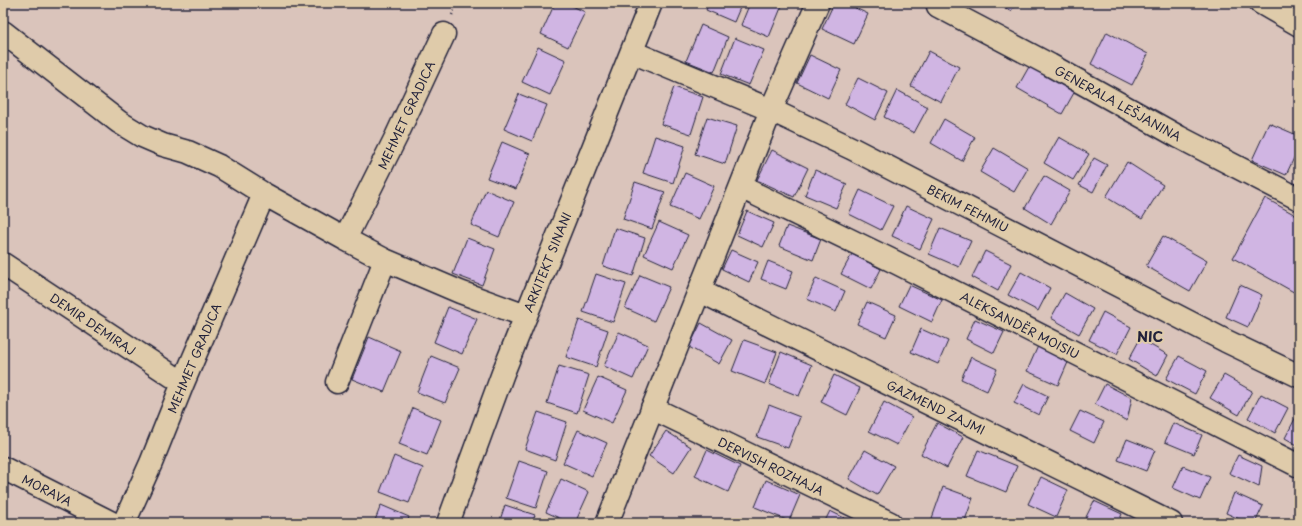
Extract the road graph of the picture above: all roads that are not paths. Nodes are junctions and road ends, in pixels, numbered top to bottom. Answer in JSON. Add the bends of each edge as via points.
{"nodes":[{"id":1,"x":651,"y":3,"type":"edge"},
{"id":2,"x":818,"y":3,"type":"edge"},
{"id":3,"x":1261,"y":3,"type":"edge"},
{"id":4,"x":938,"y":6,"type":"dead end"},
{"id":5,"x":1299,"y":25,"type":"edge"},
{"id":6,"x":3,"y":32,"type":"edge"},
{"id":7,"x":444,"y":34,"type":"dead end"},
{"id":8,"x":632,"y":52,"type":"junction"},
{"id":9,"x":771,"y":110,"type":"junction"},
{"id":10,"x":741,"y":187,"type":"junction"},
{"id":11,"x":264,"y":194,"type":"junction"},
{"id":12,"x":1299,"y":199,"type":"edge"},
{"id":13,"x":345,"y":239,"type":"junction"},
{"id":14,"x":385,"y":260,"type":"junction"},
{"id":15,"x":3,"y":264,"type":"edge"},
{"id":16,"x":700,"y":291,"type":"junction"},
{"id":17,"x":526,"y":316,"type":"junction"},
{"id":18,"x":1299,"y":376,"type":"edge"},
{"id":19,"x":337,"y":382,"type":"dead end"},
{"id":20,"x":183,"y":383,"type":"junction"},
{"id":21,"x":652,"y":408,"type":"junction"},
{"id":22,"x":1299,"y":466,"type":"edge"},
{"id":23,"x":3,"y":468,"type":"edge"},
{"id":24,"x":112,"y":523,"type":"edge"},
{"id":25,"x":124,"y":523,"type":"edge"},
{"id":26,"x":448,"y":523,"type":"edge"},
{"id":27,"x":607,"y":523,"type":"edge"},
{"id":28,"x":890,"y":523,"type":"edge"},
{"id":29,"x":1171,"y":523,"type":"edge"}],
"edges":[{"from":1,"to":8,"type":"street","name":"ARKITEKT SINANI"},
{"from":2,"to":9,"type":"street"},
{"from":3,"to":5,"type":"street"},
{"from":4,"to":12,"type":"street","name":"GENERALA LEŠJANINA"},
{"from":6,"to":11,"type":"street","via":[[119,122],[142,136],[219,166]]},
{"from":7,"to":13,"type":"street","name":"MEHMET GRADICA"},
{"from":8,"to":9,"type":"street","name":"BEKIM FEHMIU"},
{"from":8,"to":17,"type":"street","name":"ARKITEKT SINANI"},
{"from":9,"to":10,"type":"street"},
{"from":9,"to":18,"type":"street","name":"BEKIM FEHMIU","via":[[851,148]]},
{"from":10,"to":16,"type":"street"},
{"from":10,"to":22,"type":"street","name":"ALEKSANDËR MOISIU"},
{"from":11,"to":13,"type":"street"},
{"from":11,"to":20,"type":"street","name":"MEHMET GRADICA"},
{"from":13,"to":14,"type":"street"},
{"from":14,"to":17,"type":"street","via":[[460,292]]},
{"from":14,"to":19,"type":"street"},
{"from":15,"to":20,"type":"street","name":"DEMIR DEMIRAJ"},
{"from":16,"to":21,"type":"street"},
{"from":16,"to":29,"type":"street","name":"GAZMEND ZAJMI"},
{"from":17,"to":26,"type":"street","name":"ARKITEKT SINANI"},
{"from":20,"to":25,"type":"street","name":"MEHMET GRADICA"},
{"from":21,"to":27,"type":"street"},
{"from":21,"to":28,"type":"street","name":"DERVISH ROZHAJA"},
{"from":23,"to":24,"type":"street","name":"MORAVA"}]}
